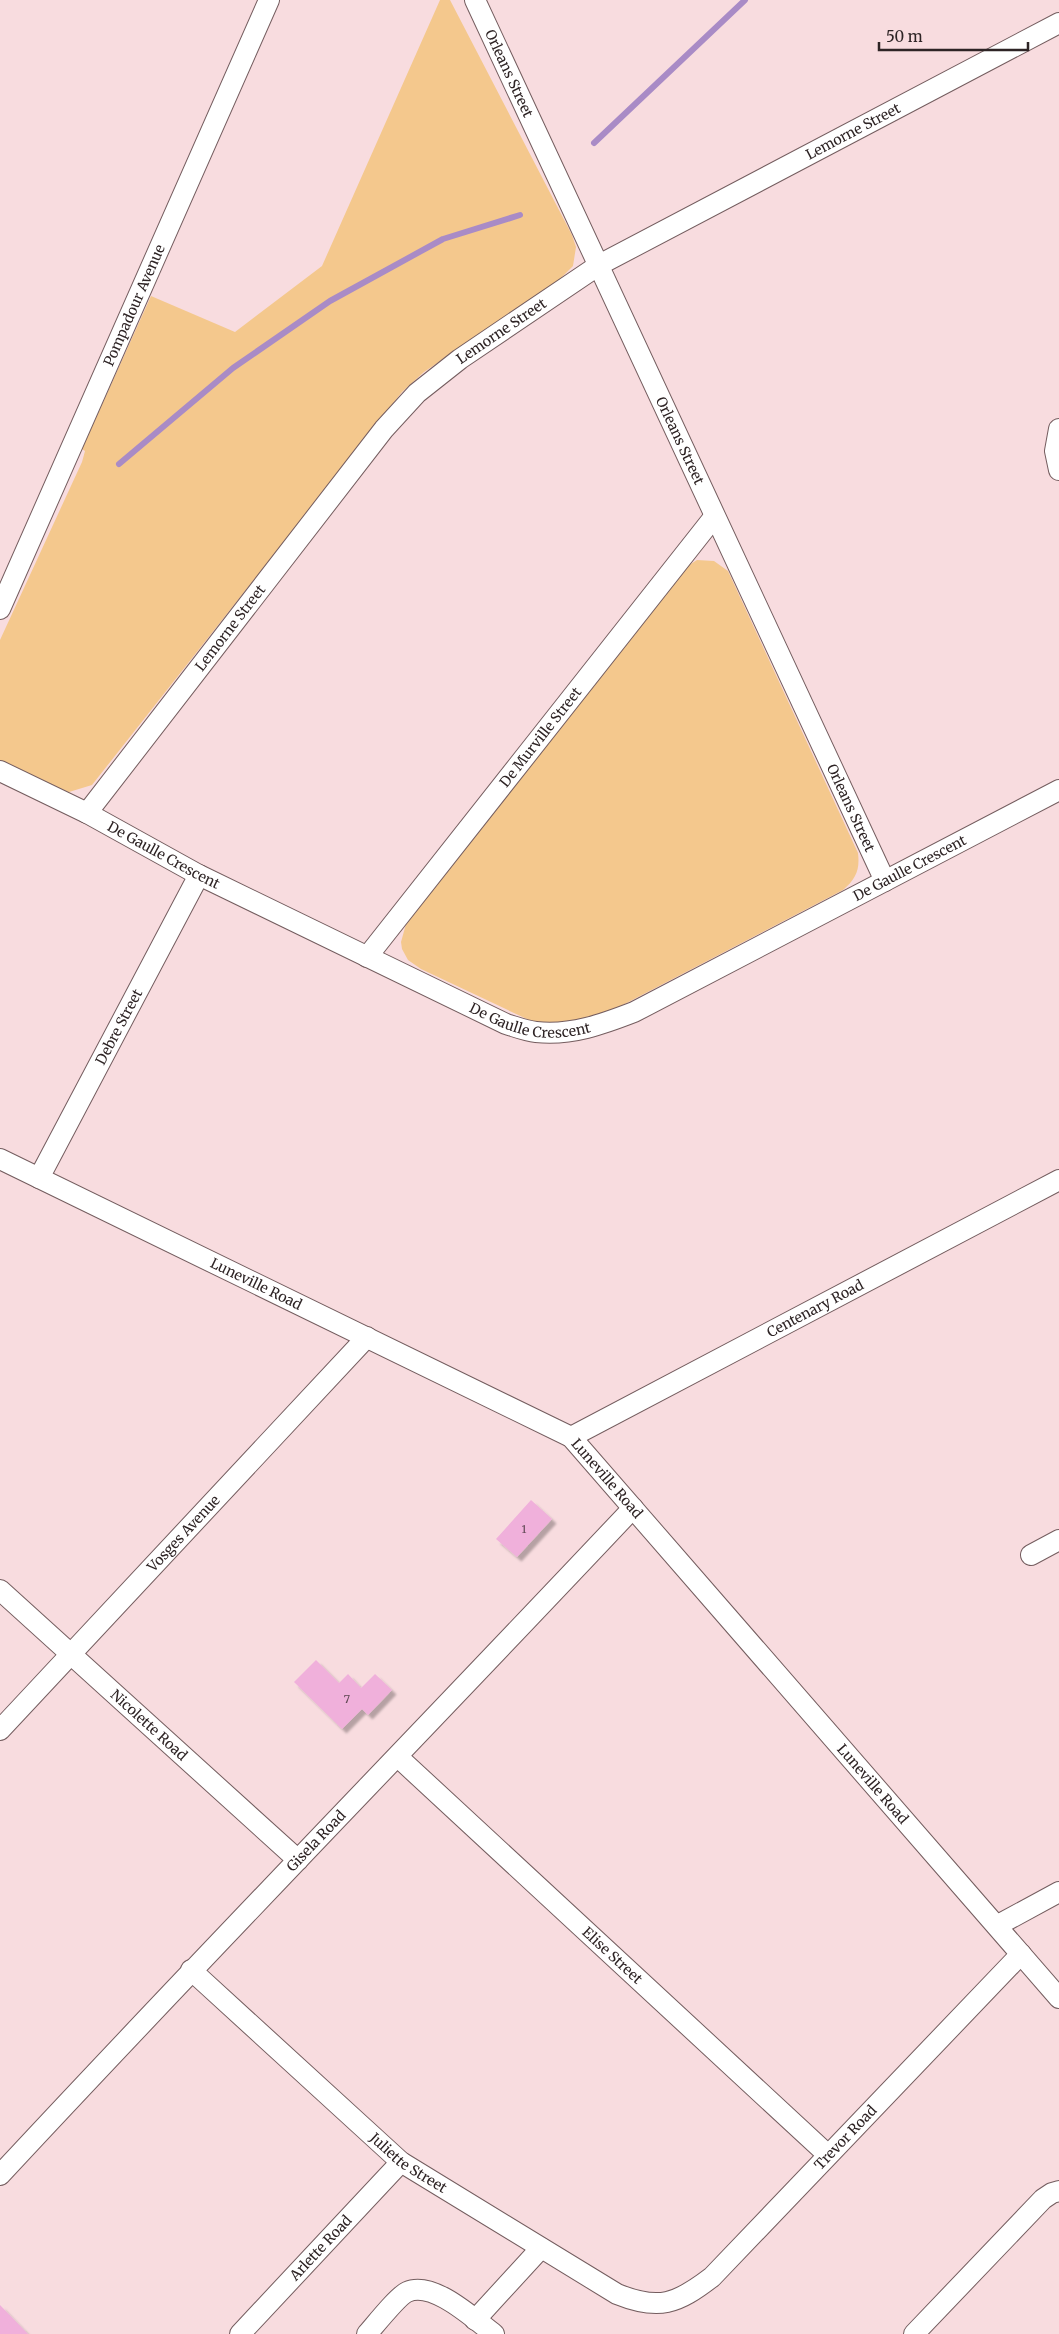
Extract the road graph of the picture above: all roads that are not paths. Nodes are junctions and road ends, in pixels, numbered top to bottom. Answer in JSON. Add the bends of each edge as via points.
{"nodes":[{"id":1,"x":270,"y":0,"type":"edge"},
{"id":2,"x":475,"y":0,"type":"edge"},
{"id":3,"x":1059,"y":23,"type":"edge"},
{"id":4,"x":599,"y":265,"type":"junction"},
{"id":5,"x":1059,"y":429,"type":"edge"},
{"id":6,"x":1059,"y":470,"type":"edge"},
{"id":7,"x":714,"y":517,"type":"junction"},
{"id":8,"x":0,"y":609,"type":"edge"},
{"id":9,"x":0,"y":771,"type":"edge"},
{"id":10,"x":1057,"y":796,"type":"edge"},
{"id":11,"x":87,"y":813,"type":"junction"},
{"id":12,"x":199,"y":876,"type":"junction"},
{"id":13,"x":886,"y":881,"type":"junction"},
{"id":14,"x":367,"y":957,"type":"junction"},
{"id":15,"x":0,"y":1159,"type":"edge"},
{"id":16,"x":39,"y":1178,"type":"junction"},
{"id":17,"x":1059,"y":1180,"type":"edge"},
{"id":18,"x":367,"y":1337,"type":"junction"},
{"id":19,"x":571,"y":1437,"type":"junction"},
{"id":20,"x":633,"y":1508,"type":"junction"},
{"id":21,"x":1059,"y":1540,"type":"edge"},
{"id":22,"x":1031,"y":1555,"type":"dead end"},
{"id":23,"x":0,"y":1590,"type":"edge"},
{"id":24,"x":71,"y":1656,"type":"junction"},
{"id":25,"x":0,"y":1730,"type":"edge"},
{"id":26,"x":398,"y":1757,"type":"junction"},
{"id":27,"x":298,"y":1860,"type":"junction"},
{"id":28,"x":1059,"y":1892,"type":"edge"},
{"id":29,"x":998,"y":1925,"type":"junction"},
{"id":30,"x":1021,"y":1954,"type":"junction"},
{"id":31,"x":191,"y":1970,"type":"junction"},
{"id":32,"x":1059,"y":1998,"type":"edge"},
{"id":33,"x":828,"y":2155,"type":"junction"},
{"id":34,"x":401,"y":2162,"type":"junction"},
{"id":35,"x":0,"y":2175,"type":"edge"},
{"id":36,"x":1059,"y":2191,"type":"edge"},
{"id":37,"x":541,"y":2248,"type":"junction"},
{"id":38,"x":659,"y":2304,"type":"joint"},
{"id":39,"x":475,"y":2320,"type":"junction"},
{"id":40,"x":240,"y":2334,"type":"edge"},
{"id":41,"x":367,"y":2334,"type":"edge"},
{"id":42,"x":494,"y":2334,"type":"edge"},
{"id":43,"x":914,"y":2334,"type":"edge"}],
"edges":[{"from":1,"to":8,"type":"street","name":"Pompadour Avenue"},
{"from":2,"to":4,"type":"street","name":"Orleans Street"},
{"from":3,"to":4,"type":"street","name":"Lemorne Street"},
{"from":4,"to":7,"type":"street","name":"Orleans Street"},
{"from":4,"to":11,"type":"street","name":"Lemorne Street","via":[[460,360],[418,393],[384,429]]},
{"from":5,"to":6,"type":"street","via":[[1055,452]]},
{"from":7,"to":13,"type":"street","name":"Orleans Street"},
{"from":7,"to":14,"type":"street","name":"De Murville Street"},
{"from":9,"to":11,"type":"street","name":"De Gaulle Crescent"},
{"from":10,"to":13,"type":"street","name":"De Gaulle Crescent"},
{"from":11,"to":12,"type":"street","name":"De Gaulle Crescent"},
{"from":12,"to":14,"type":"street","name":"De Gaulle Crescent"},
{"from":12,"to":16,"type":"street","name":"Debre Street"},
{"from":13,"to":14,"type":"street","name":"De Gaulle Crescent","via":[[634,1012],[569,1032],[536,1032],[506,1024]]},
{"from":15,"to":16,"type":"street","name":"Luneville Road"},
{"from":16,"to":18,"type":"street","name":"Luneville Road"},
{"from":17,"to":19,"type":"street","name":"Centenary Road"},
{"from":18,"to":19,"type":"street","name":"Luneville Road"},
{"from":18,"to":24,"type":"street","name":"Vosges Avenue"},
{"from":19,"to":20,"type":"street","name":"Luneville Road"},
{"from":20,"to":26,"type":"street","name":"Gisela Road"},
{"from":20,"to":29,"type":"street","name":"Luneville Road"},
{"from":21,"to":22,"type":"street"},
{"from":23,"to":24,"type":"street","name":"Nicolette Road"},
{"from":24,"to":25,"type":"street","name":"Vosges Avenue"},
{"from":24,"to":27,"type":"street","name":"Nicolette Road"},
{"from":26,"to":27,"type":"street","name":"Gisela Road"},
{"from":26,"to":33,"type":"street","name":"Elise Street"},
{"from":27,"to":31,"type":"street","name":"Gisela Road"},
{"from":28,"to":29,"type":"street"},
{"from":29,"to":30,"type":"street","name":"Luneville Road"},
{"from":30,"to":32,"type":"street","name":"Luneville Road"},
{"from":30,"to":33,"type":"street","name":"Trevor Road"},
{"from":31,"to":34,"type":"street","name":"Juliette Street"},
{"from":31,"to":35,"type":"street","name":"Gisela Road"},
{"from":33,"to":38,"type":"street","name":"Trevor Road","via":[[712,2277],[690,2294]]},
{"from":34,"to":37,"type":"street","name":"Juliette Street"},
{"from":34,"to":40,"type":"street","name":"Arlette Road"},
{"from":36,"to":43,"type":"street","via":[[1044,2200]]},
{"from":37,"to":38,"type":"street","name":"Juliette Street","via":[[617,2294],[638,2303]]},
{"from":37,"to":39,"type":"street"},
{"from":39,"to":41,"type":"street","via":[[446,2298],[415,2290],[406,2292]]},
{"from":39,"to":42,"type":"street"}]}
